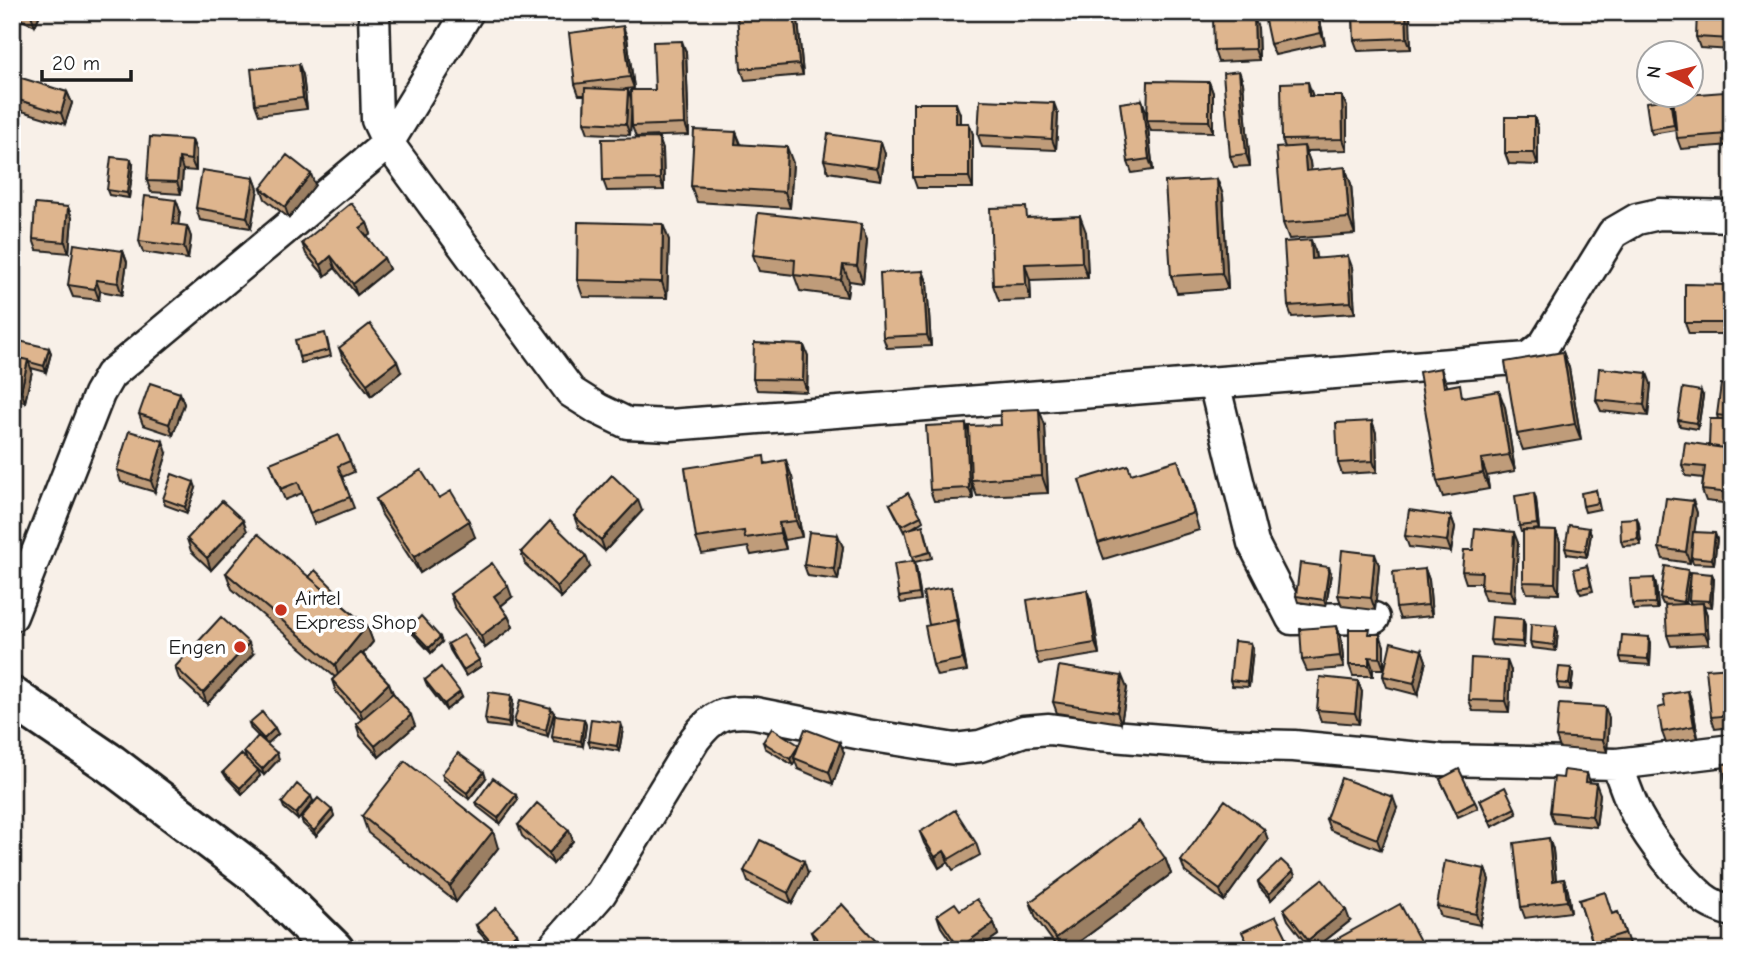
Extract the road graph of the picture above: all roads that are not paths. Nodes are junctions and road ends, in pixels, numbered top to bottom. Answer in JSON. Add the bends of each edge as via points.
{"nodes":[{"id":1,"x":374,"y":12,"type":"edge"},
{"id":2,"x":468,"y":12,"type":"edge"},
{"id":3,"x":388,"y":143,"type":"junction"},
{"id":4,"x":1732,"y":216,"type":"edge"},
{"id":5,"x":1214,"y":383,"type":"junction"},
{"id":6,"x":12,"y":616,"type":"edge"},
{"id":7,"x":1374,"y":618,"type":"dead end"},
{"id":8,"x":12,"y":696,"type":"edge"},
{"id":9,"x":1732,"y":750,"type":"edge"},
{"id":10,"x":1617,"y":764,"type":"junction"},
{"id":11,"x":1732,"y":911,"type":"edge"},
{"id":12,"x":334,"y":950,"type":"edge"},
{"id":13,"x":551,"y":950,"type":"edge"}],
"edges":[{"from":1,"to":3,"type":"street","via":[[377,120]]},
{"from":2,"to":3,"type":"street"},
{"from":3,"to":5,"type":"street","via":[[571,392],[627,423],[670,425]]},
{"from":3,"to":6,"type":"street","via":[[110,374]]},
{"from":4,"to":5,"type":"street","via":[[1659,214],[1637,219],[1614,233],[1544,345],[1528,358]]},
{"from":5,"to":7,"type":"street","via":[[1253,543],[1292,619]]},
{"from":8,"to":12,"type":"highway","via":[[260,877]]},
{"from":9,"to":10,"type":"street"},
{"from":10,"to":11,"type":"street","via":[[1639,818],[1680,874],[1704,899]]},
{"from":10,"to":13,"type":"street","via":[[1441,760],[1049,729],[956,749],[738,711],[705,725],[601,892]]}]}
